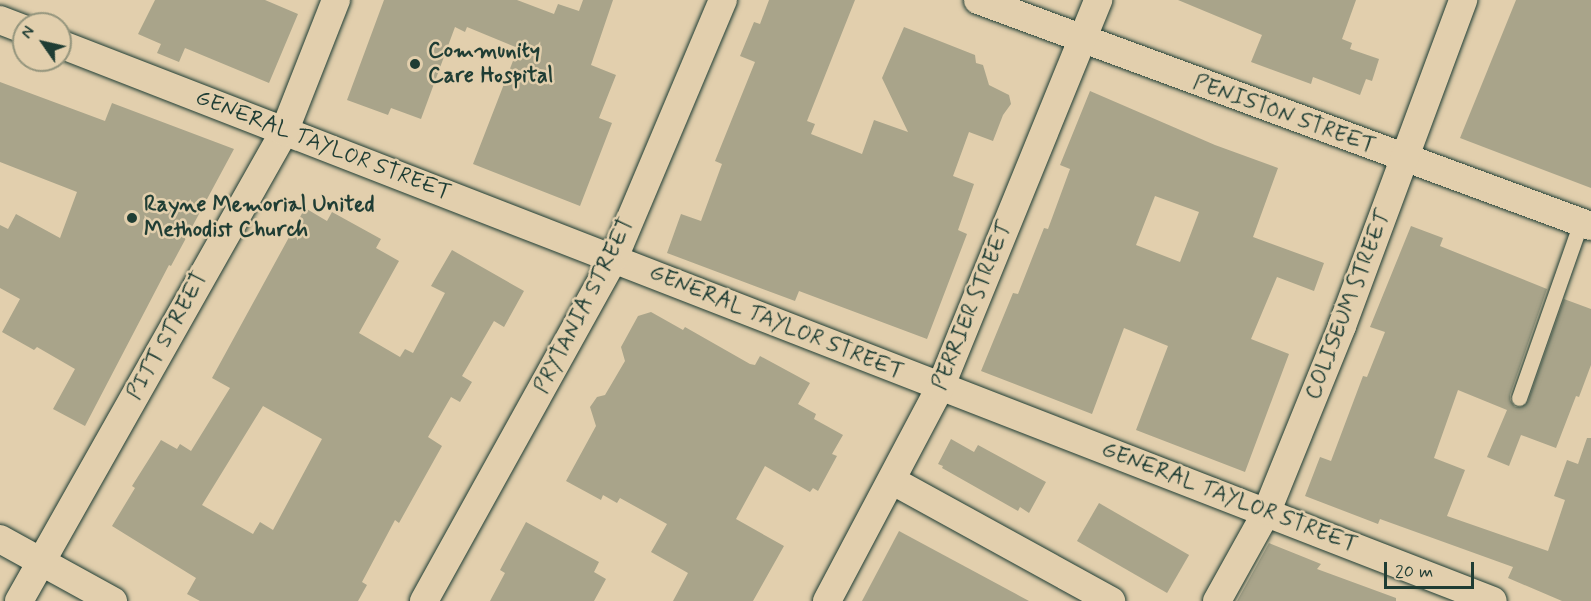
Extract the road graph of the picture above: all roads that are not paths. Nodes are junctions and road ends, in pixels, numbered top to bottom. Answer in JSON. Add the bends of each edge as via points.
{"nodes":[{"id":1,"x":336,"y":0,"type":"edge"},
{"id":2,"x":723,"y":0,"type":"edge"},
{"id":3,"x":978,"y":0,"type":"edge"},
{"id":4,"x":1098,"y":0,"type":"edge"},
{"id":5,"x":1463,"y":0,"type":"edge"},
{"id":6,"x":1082,"y":40,"type":"junction"},
{"id":7,"x":72,"y":49,"type":"edge"},
{"id":8,"x":284,"y":132,"type":"junction"},
{"id":9,"x":1405,"y":160,"type":"junction"},
{"id":10,"x":1586,"y":224,"type":"edge"},
{"id":11,"x":614,"y":258,"type":"junction"},
{"id":12,"x":940,"y":388,"type":"junction"},
{"id":13,"x":1519,"y":398,"type":"dead end"},
{"id":14,"x":893,"y":481,"type":"junction"},
{"id":15,"x":1267,"y":511,"type":"junction"},
{"id":16,"x":0,"y":539,"type":"edge"},
{"id":17,"x":41,"y":562,"type":"junction"},
{"id":18,"x":19,"y":601,"type":"edge"},
{"id":19,"x":113,"y":601,"type":"edge"},
{"id":20,"x":424,"y":601,"type":"edge"},
{"id":21,"x":826,"y":601,"type":"edge"},
{"id":22,"x":1111,"y":601,"type":"edge"},
{"id":23,"x":1217,"y":601,"type":"edge"},
{"id":24,"x":1493,"y":601,"type":"edge"}],
"edges":[{"from":1,"to":8,"type":"street","name":"PITT STREET"},
{"from":2,"to":11,"type":"street","name":"PRYTANIA STREET"},
{"from":3,"to":6,"type":"street","name":"PENISTON STREET"},
{"from":4,"to":6,"type":"street","name":"PERRIER STREET"},
{"from":5,"to":9,"type":"street","name":"COLISEUM STREET"},
{"from":6,"to":9,"type":"street","name":"PENISTON STREET"},
{"from":6,"to":12,"type":"street","name":"PERRIER STREET"},
{"from":7,"to":8,"type":"street","name":"GENERAL TAYLOR STREET"},
{"from":8,"to":11,"type":"street","name":"GENERAL TAYLOR STREET"},
{"from":8,"to":17,"type":"street","name":"PITT STREET"},
{"from":9,"to":10,"type":"street","name":"PENISTON STREET"},
{"from":9,"to":15,"type":"street","name":"COLISEUM STREET"},
{"from":10,"to":13,"type":"lane"},
{"from":11,"to":12,"type":"street","name":"GENERAL TAYLOR STREET"},
{"from":11,"to":20,"type":"street","name":"PRYTANIA STREET"},
{"from":12,"to":14,"type":"street","name":"PERRIER STREET"},
{"from":12,"to":15,"type":"street","name":"GENERAL TAYLOR STREET"},
{"from":14,"to":21,"type":"street","name":"PERRIER STREET"},
{"from":14,"to":22,"type":"street"},
{"from":15,"to":23,"type":"street","name":"COLISEUM STREET"},
{"from":15,"to":24,"type":"street","name":"GENERAL TAYLOR STREET"},
{"from":16,"to":17,"type":"street"},
{"from":17,"to":18,"type":"street","name":"PITT STREET"},
{"from":17,"to":19,"type":"street"}]}
